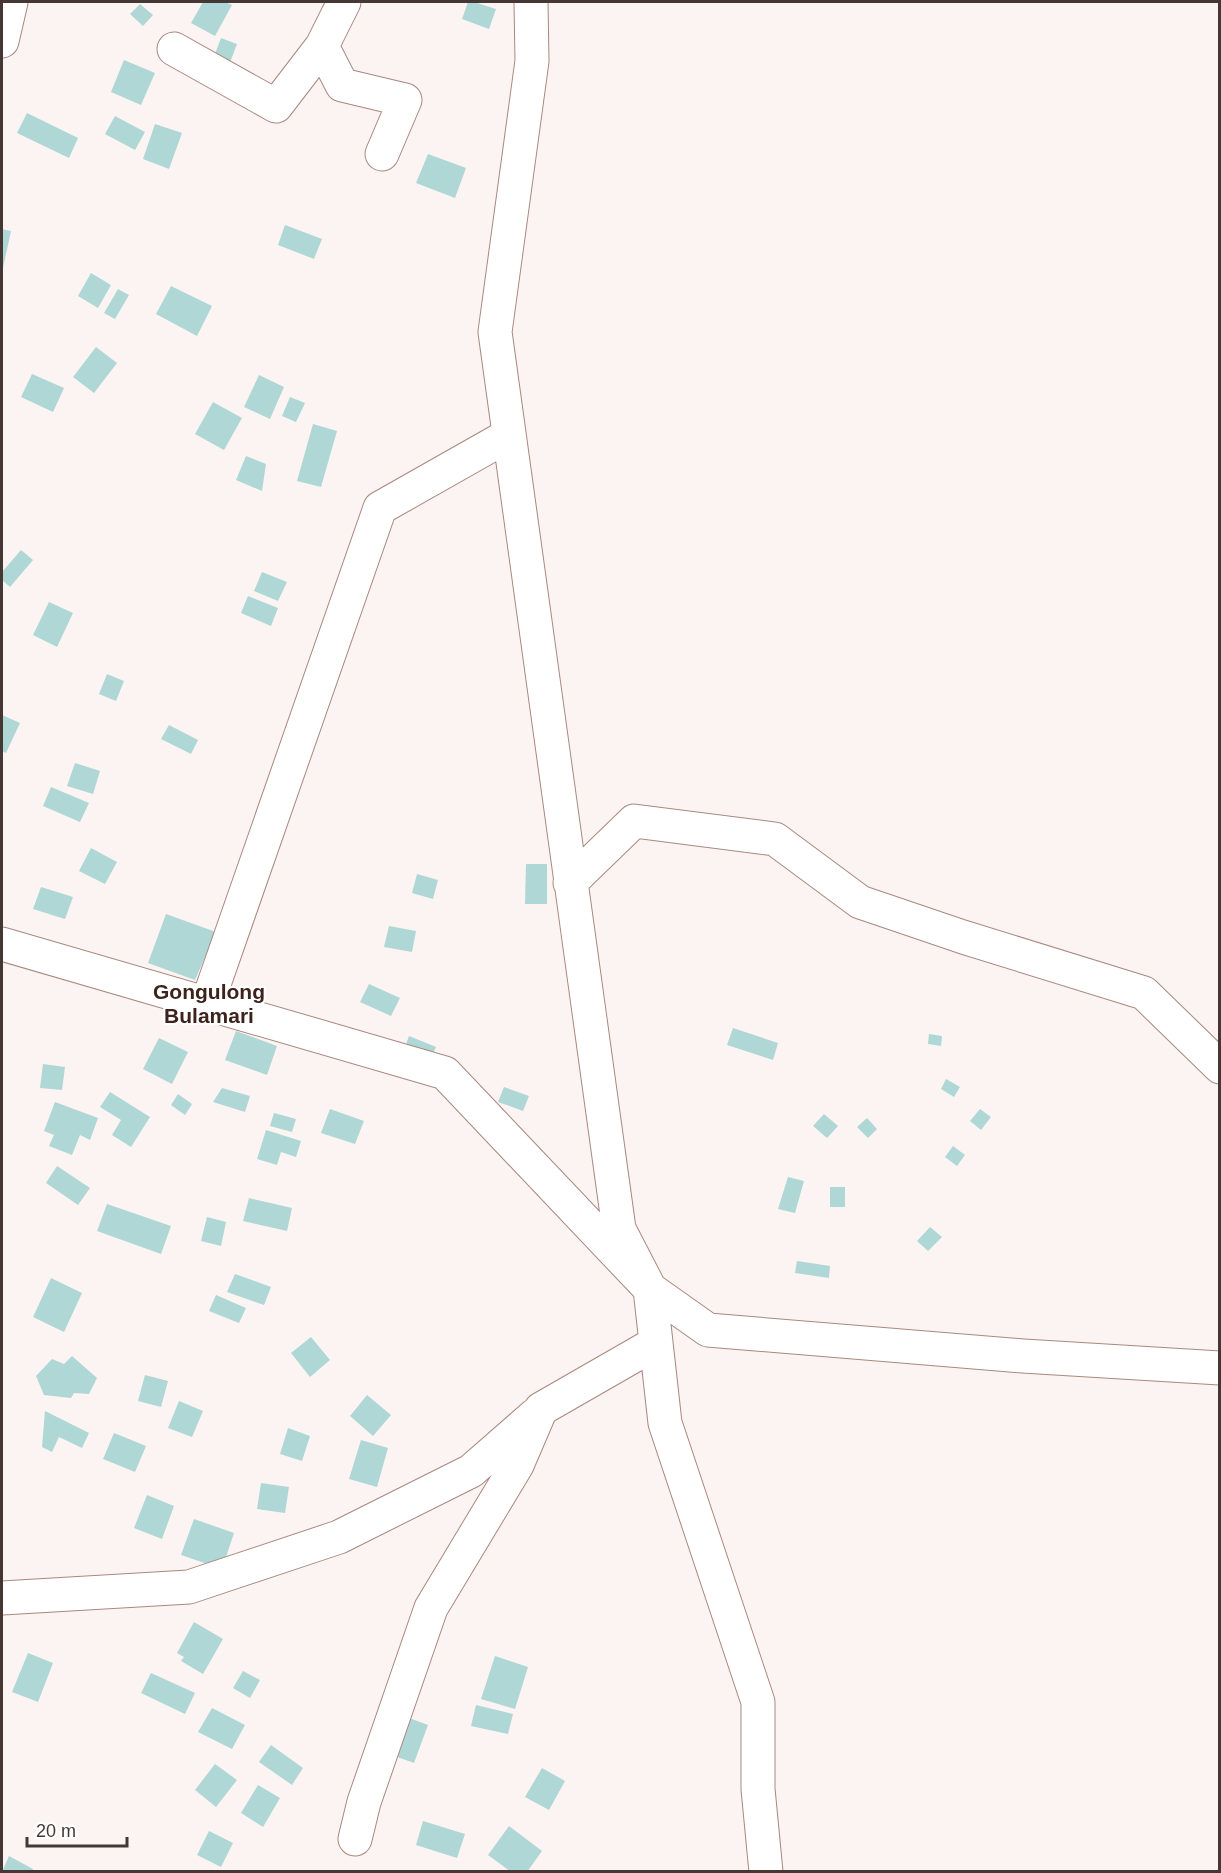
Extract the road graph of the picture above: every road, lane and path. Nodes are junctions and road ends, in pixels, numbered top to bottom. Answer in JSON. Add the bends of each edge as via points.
{"nodes":[{"id":1,"x":11,"y":2,"type":"edge"},
{"id":2,"x":344,"y":2,"type":"edge"},
{"id":3,"x":531,"y":2,"type":"edge"},
{"id":4,"x":2,"y":41,"type":"edge"},
{"id":5,"x":322,"y":46,"type":"junction"},
{"id":6,"x":174,"y":49,"type":"dead end"},
{"id":7,"x":382,"y":154,"type":"dead end"},
{"id":8,"x":509,"y":435,"type":"junction"},
{"id":9,"x":570,"y":882,"type":"junction"},
{"id":10,"x":2,"y":944,"type":"edge"},
{"id":11,"x":207,"y":1004,"type":"junction"},
{"id":12,"x":1220,"y":1067,"type":"edge"},
{"id":13,"x":650,"y":1289,"type":"junction"},
{"id":14,"x":656,"y":1343,"type":"junction"},
{"id":15,"x":1220,"y":1368,"type":"edge"},
{"id":16,"x":541,"y":1409,"type":"junction"},
{"id":17,"x":2,"y":1598,"type":"edge"},
{"id":18,"x":355,"y":1839,"type":"dead end"},
{"id":19,"x":766,"y":1872,"type":"edge"}],
"edges":[{"from":1,"to":4,"type":"street"},
{"from":2,"to":5,"type":"street"},
{"from":3,"to":8,"type":"street","via":[[532,61],[495,332]]},
{"from":5,"to":6,"type":"street","via":[[276,106]]},
{"from":5,"to":7,"type":"street","via":[[342,86],[405,100]]},
{"from":8,"to":9,"type":"street"},
{"from":8,"to":11,"type":"street","via":[[380,508]]},
{"from":9,"to":12,"type":"street","via":[[634,820],[774,839],[860,902],[1144,993]]},
{"from":9,"to":13,"type":"street","via":[[619,1228]]},
{"from":10,"to":11,"type":"street"},
{"from":11,"to":13,"type":"street","via":[[446,1073]]},
{"from":13,"to":14,"type":"street"},
{"from":13,"to":15,"type":"street","via":[[708,1330]]},
{"from":14,"to":16,"type":"street"},
{"from":14,"to":19,"type":"street","via":[[665,1423],[758,1702],[758,1789]]},
{"from":16,"to":17,"type":"street","via":[[471,1471],[339,1537],[189,1587]]},
{"from":16,"to":18,"type":"street","via":[[517,1465],[431,1608],[364,1802]]}]}
